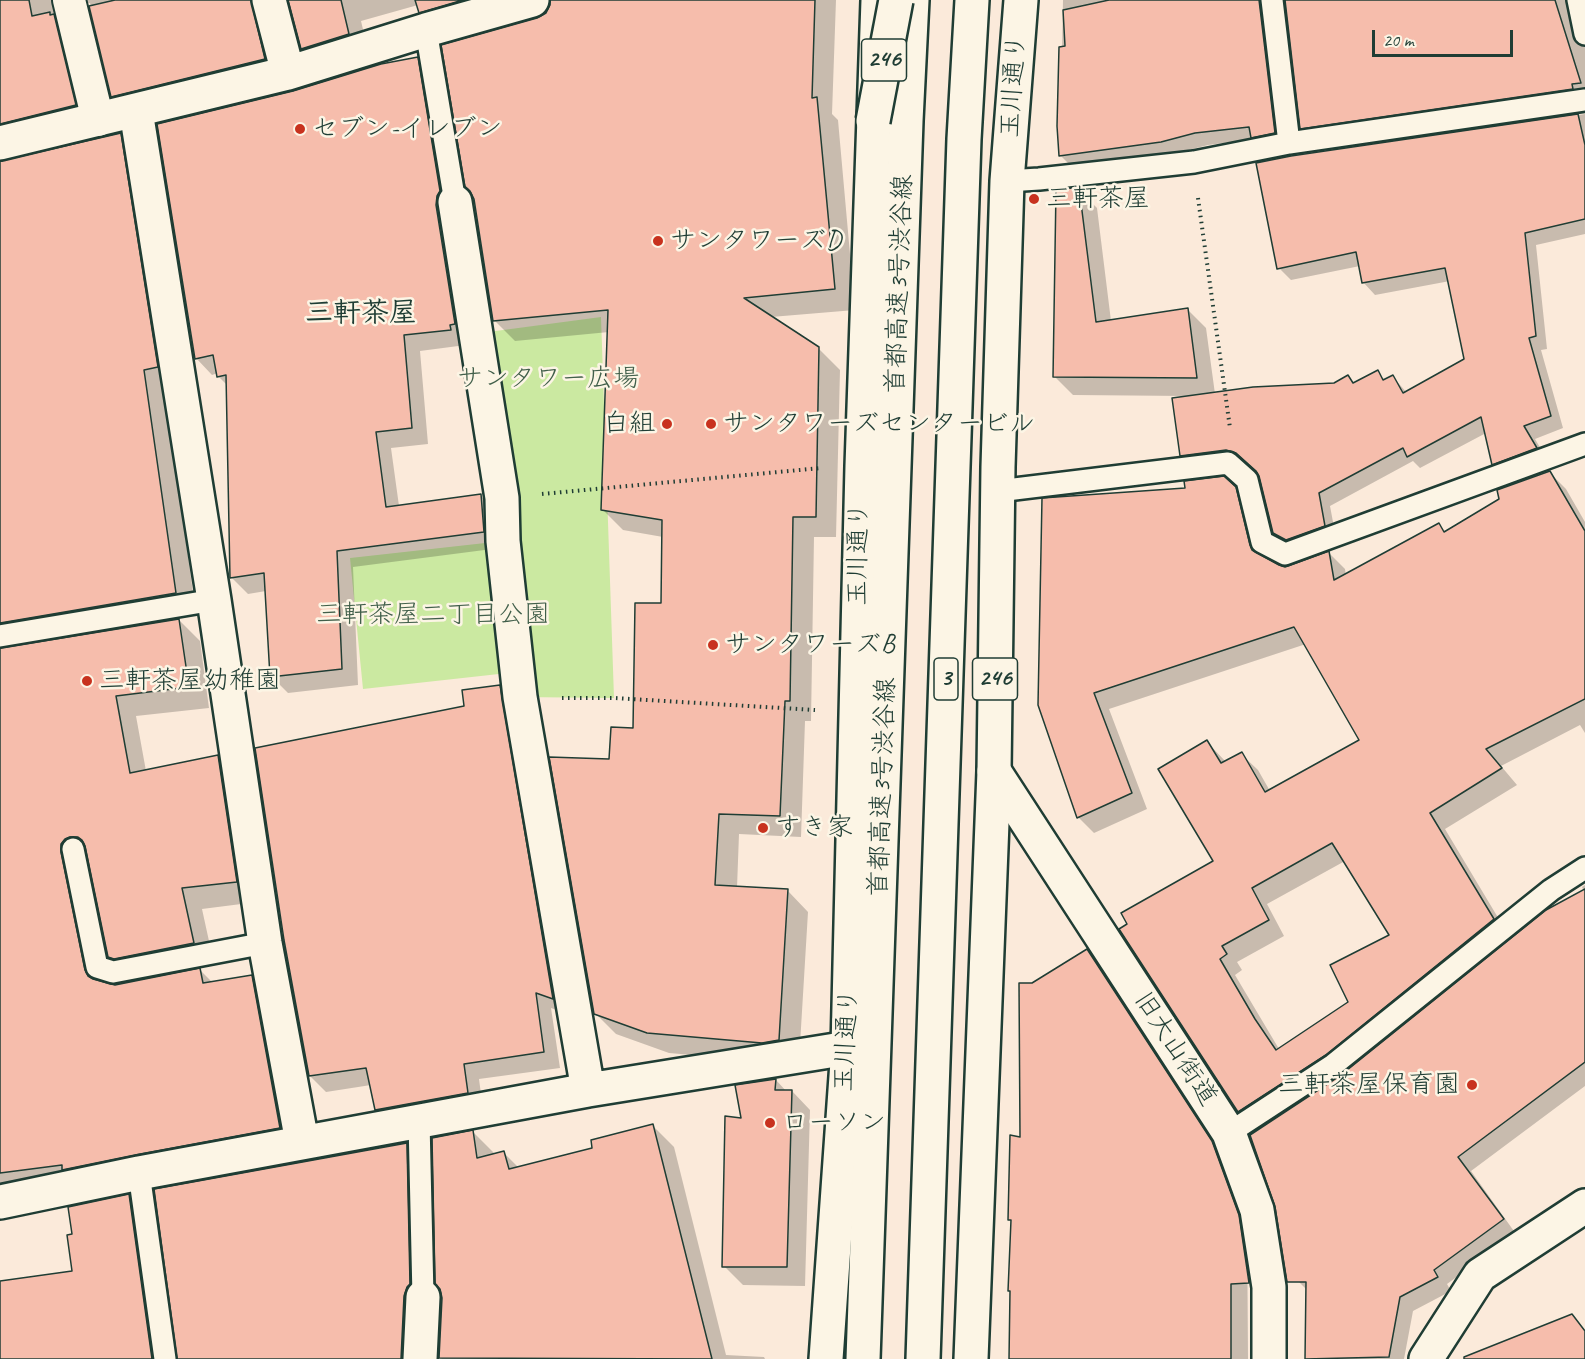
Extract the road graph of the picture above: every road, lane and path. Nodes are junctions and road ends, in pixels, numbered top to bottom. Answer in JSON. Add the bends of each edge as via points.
{"nodes":[{"id":1,"x":69,"y":0,"type":"edge"},
{"id":2,"x":269,"y":0,"type":"edge"},
{"id":3,"x":532,"y":0,"type":"edge"},
{"id":4,"x":878,"y":0,"type":"edge"},
{"id":5,"x":896,"y":0,"type":"edge"},
{"id":6,"x":912,"y":0,"type":"edge"},
{"id":7,"x":972,"y":0,"type":"edge"},
{"id":8,"x":1021,"y":0,"type":"edge"},
{"id":9,"x":1272,"y":0,"type":"edge"},
{"id":10,"x":1578,"y":0,"type":"edge"},
{"id":11,"x":426,"y":30,"type":"junction"},
{"id":12,"x":1585,"y":34,"type":"edge"},
{"id":13,"x":288,"y":73,"type":"junction"},
{"id":14,"x":1585,"y":100,"type":"edge"},
{"id":15,"x":136,"y":111,"type":"junction"},
{"id":16,"x":98,"y":120,"type":"junction"},
{"id":17,"x":873,"y":121,"type":"junction"},
{"id":18,"x":0,"y":143,"type":"edge"},
{"id":19,"x":1289,"y":143,"type":"junction"},
{"id":20,"x":1194,"y":162,"type":"junction"},
{"id":21,"x":1007,"y":181,"type":"junction"},
{"id":22,"x":455,"y":202,"type":"joint"},
{"id":23,"x":1585,"y":444,"type":"edge"},
{"id":24,"x":1228,"y":463,"type":"junction"},
{"id":25,"x":822,"y":468,"type":"dead end"},
{"id":26,"x":998,"y":491,"type":"junction"},
{"id":27,"x":502,"y":498,"type":"junction"},
{"id":28,"x":214,"y":600,"type":"junction"},
{"id":29,"x":0,"y":636,"type":"edge"},
{"id":30,"x":520,"y":698,"type":"junction"},
{"id":31,"x":824,"y":711,"type":"dead end"},
{"id":32,"x":994,"y":771,"type":"junction"},
{"id":33,"x":73,"y":849,"type":"dead end"},
{"id":34,"x":1585,"y":868,"type":"edge"},
{"id":35,"x":265,"y":943,"type":"junction"},
{"id":36,"x":848,"y":1048,"type":"junction"},
{"id":37,"x":588,"y":1090,"type":"junction"},
{"id":38,"x":419,"y":1121,"type":"junction"},
{"id":39,"x":1229,"y":1133,"type":"junction"},
{"id":40,"x":302,"y":1142,"type":"junction"},
{"id":41,"x":139,"y":1173,"type":"junction"},
{"id":42,"x":0,"y":1202,"type":"edge"},
{"id":43,"x":1585,"y":1206,"type":"edge"},
{"id":44,"x":423,"y":1297,"type":"joint"},
{"id":45,"x":165,"y":1359,"type":"edge"},
{"id":46,"x":420,"y":1359,"type":"edge"},
{"id":47,"x":826,"y":1359,"type":"edge"},
{"id":48,"x":863,"y":1359,"type":"edge"},
{"id":49,"x":923,"y":1359,"type":"edge"},
{"id":50,"x":971,"y":1359,"type":"edge"},
{"id":51,"x":1269,"y":1359,"type":"edge"},
{"id":52,"x":1426,"y":1359,"type":"edge"}],
"edges":[{"from":1,"to":16,"type":"street"},
{"from":2,"to":13,"type":"main road"},
{"from":3,"to":11,"type":"main road"},
{"from":4,"to":17,"type":"main road","name":"玉川通り","number":"246"},
{"from":5,"to":17,"type":"main road","number":"246","bridge":true},
{"from":6,"to":48,"type":"main road","name":"首都高速3号渋谷線"},
{"from":7,"to":49,"type":"main road","number":"3"},
{"from":8,"to":21,"type":"main road","name":"玉川通り","number":"246"},
{"from":9,"to":19,"type":"lane"},
{"from":10,"to":12,"type":"lane"},
{"from":11,"to":13,"type":"main road"},
{"from":11,"to":22,"type":"lane"},
{"from":13,"to":15,"type":"main road"},
{"from":14,"to":19,"type":"lane"},
{"from":15,"to":16,"type":"main road"},
{"from":15,"to":28,"type":"main road"},
{"from":16,"to":18,"type":"main road"},
{"from":17,"to":36,"type":"main road","name":"玉川通り","number":"246"},
{"from":19,"to":20,"type":"lane"},
{"from":20,"to":21,"type":"lane"},
{"from":20,"to":24,"type":"path","via":[[1233,453]]},
{"from":21,"to":26,"type":"main road","name":"玉川通り","number":"246"},
{"from":22,"to":27,"type":"main road"},
{"from":23,"to":24,"type":"lane","via":[[1285,554],[1262,542],[1247,480]]},
{"from":24,"to":26,"type":"lane"},
{"from":25,"to":27,"type":"path"},
{"from":26,"to":32,"type":"main road","name":"玉川通り","number":"246"},
{"from":27,"to":30,"type":"main road"},
{"from":28,"to":29,"type":"lane"},
{"from":28,"to":35,"type":"main road"},
{"from":30,"to":31,"type":"path","via":[[614,699]]},
{"from":30,"to":37,"type":"main road"},
{"from":32,"to":39,"type":"main road","name":"旧大山街道"},
{"from":32,"to":50,"type":"main road","name":"玉川通り","number":"246"},
{"from":33,"to":35,"type":"lane","via":[[97,967],[113,972]]},
{"from":34,"to":39,"type":"lane","via":[[1551,890],[1333,1065]]},
{"from":35,"to":40,"type":"main road"},
{"from":36,"to":37,"type":"main road"},
{"from":36,"to":47,"type":"main road","name":"玉川通り","number":"246"},
{"from":37,"to":38,"type":"main road"},
{"from":38,"to":40,"type":"main road"},
{"from":38,"to":44,"type":"lane"},
{"from":39,"to":51,"type":"main road","name":"旧大山街道","via":[[1257,1210],[1269,1287]]},
{"from":40,"to":41,"type":"main road"},
{"from":41,"to":42,"type":"main road"},
{"from":41,"to":45,"type":"lane"},
{"from":43,"to":52,"type":"main road","via":[[1480,1275]]},
{"from":44,"to":46,"type":"main road"}]}
